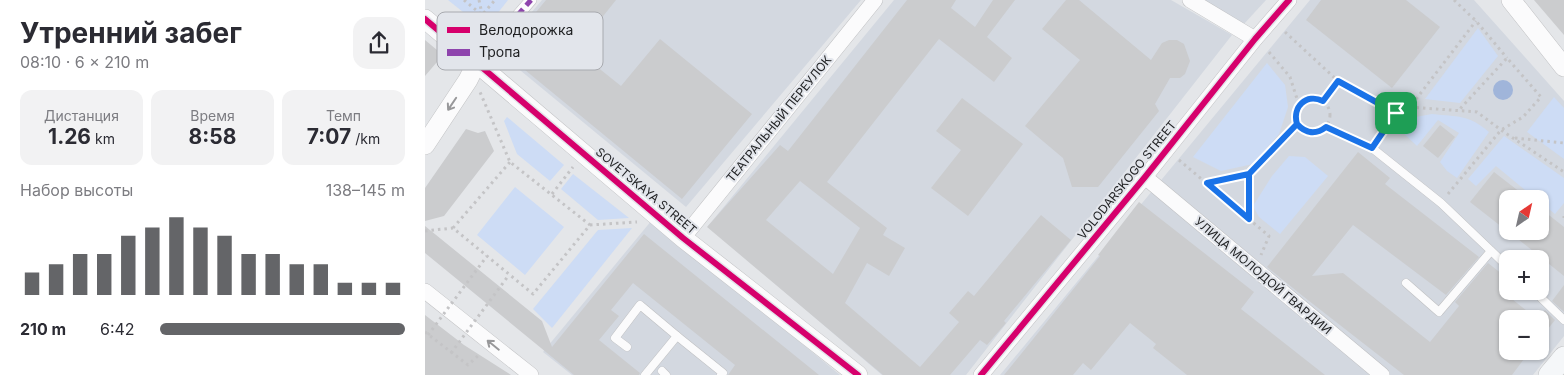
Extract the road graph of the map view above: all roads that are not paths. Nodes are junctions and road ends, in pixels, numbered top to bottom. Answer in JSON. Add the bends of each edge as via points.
{"nodes":[{"id":1,"x":531,"y":0,"type":"edge"},
{"id":2,"x":875,"y":0,"type":"edge"},
{"id":3,"x":1190,"y":0,"type":"edge"},
{"id":4,"x":1289,"y":0,"type":"edge"},
{"id":5,"x":1511,"y":0,"type":"edge"},
{"id":6,"x":521,"y":12,"type":"edge"},
{"id":7,"x":425,"y":19,"type":"edge"},
{"id":8,"x":437,"y":29,"type":"edge"},
{"id":9,"x":1255,"y":39,"type":"junction"},
{"id":10,"x":1564,"y":67,"type":"edge"},
{"id":11,"x":473,"y":70,"type":"edge"},
{"id":12,"x":486,"y":70,"type":"edge"},
{"id":13,"x":425,"y":145,"type":"edge"},
{"id":14,"x":1372,"y":148,"type":"road end"},
{"id":15,"x":1145,"y":177,"type":"junction"},
{"id":16,"x":683,"y":238,"type":"junction"},
{"id":17,"x":1491,"y":251,"type":"junction"},
{"id":18,"x":1499,"y":258,"type":"edge"},
{"id":19,"x":1406,"y":283,"type":"dead end"},
{"id":20,"x":425,"y":292,"type":"edge"},
{"id":21,"x":1543,"y":300,"type":"edge"},
{"id":22,"x":1564,"y":320,"type":"edge"},
{"id":23,"x":677,"y":336,"type":"junction"},
{"id":24,"x":627,"y":347,"type":"dead end"},
{"id":25,"x":1564,"y":357,"type":"edge"},
{"id":26,"x":531,"y":375,"type":"edge"},
{"id":27,"x":645,"y":375,"type":"edge"},
{"id":28,"x":721,"y":375,"type":"edge"},
{"id":29,"x":858,"y":375,"type":"edge"},
{"id":30,"x":981,"y":375,"type":"edge"},
{"id":31,"x":1382,"y":375,"type":"edge"},
{"id":32,"x":1549,"y":375,"type":"edge"}],
"edges":[{"from":1,"to":6,"type":"street"},
{"from":2,"to":16,"type":"street","name":"ТЕАТРАЛЬНЫЙ ПЕРЕУЛОК"},
{"from":3,"to":9,"type":"street"},
{"from":4,"to":9,"type":"street","name":"VOLODARSKOGO STREET"},
{"from":5,"to":10,"type":"street"},
{"from":7,"to":8,"type":"street","name":"SOVETSKAYA STREET"},
{"from":9,"to":15,"type":"street","name":"VOLODARSKOGO STREET"},
{"from":11,"to":13,"type":"street","one_way":true},
{"from":12,"to":16,"type":"street","name":"SOVETSKAYA STREET"},
{"from":14,"to":17,"type":"lane","via":[[1441,203]]},
{"from":15,"to":30,"type":"street","name":"VOLODARSKOGO STREET"},
{"from":15,"to":31,"type":"street","name":"УЛИЦА МОЛОДОЙ ГВАРДИИ"},
{"from":16,"to":29,"type":"street","name":"SOVETSKAYA STREET"},
{"from":17,"to":18,"type":"lane"},
{"from":17,"to":19,"type":"lane","via":[[1439,312]]},
{"from":26,"to":20,"type":"street","one_way":true},
{"from":21,"to":22,"type":"lane"},
{"from":23,"to":24,"type":"lane","via":[[640,305],[615,338]]},
{"from":23,"to":27,"type":"lane"},
{"from":23,"to":28,"type":"lane","via":[[723,373]]},
{"from":25,"to":32,"type":"main road"}]}
